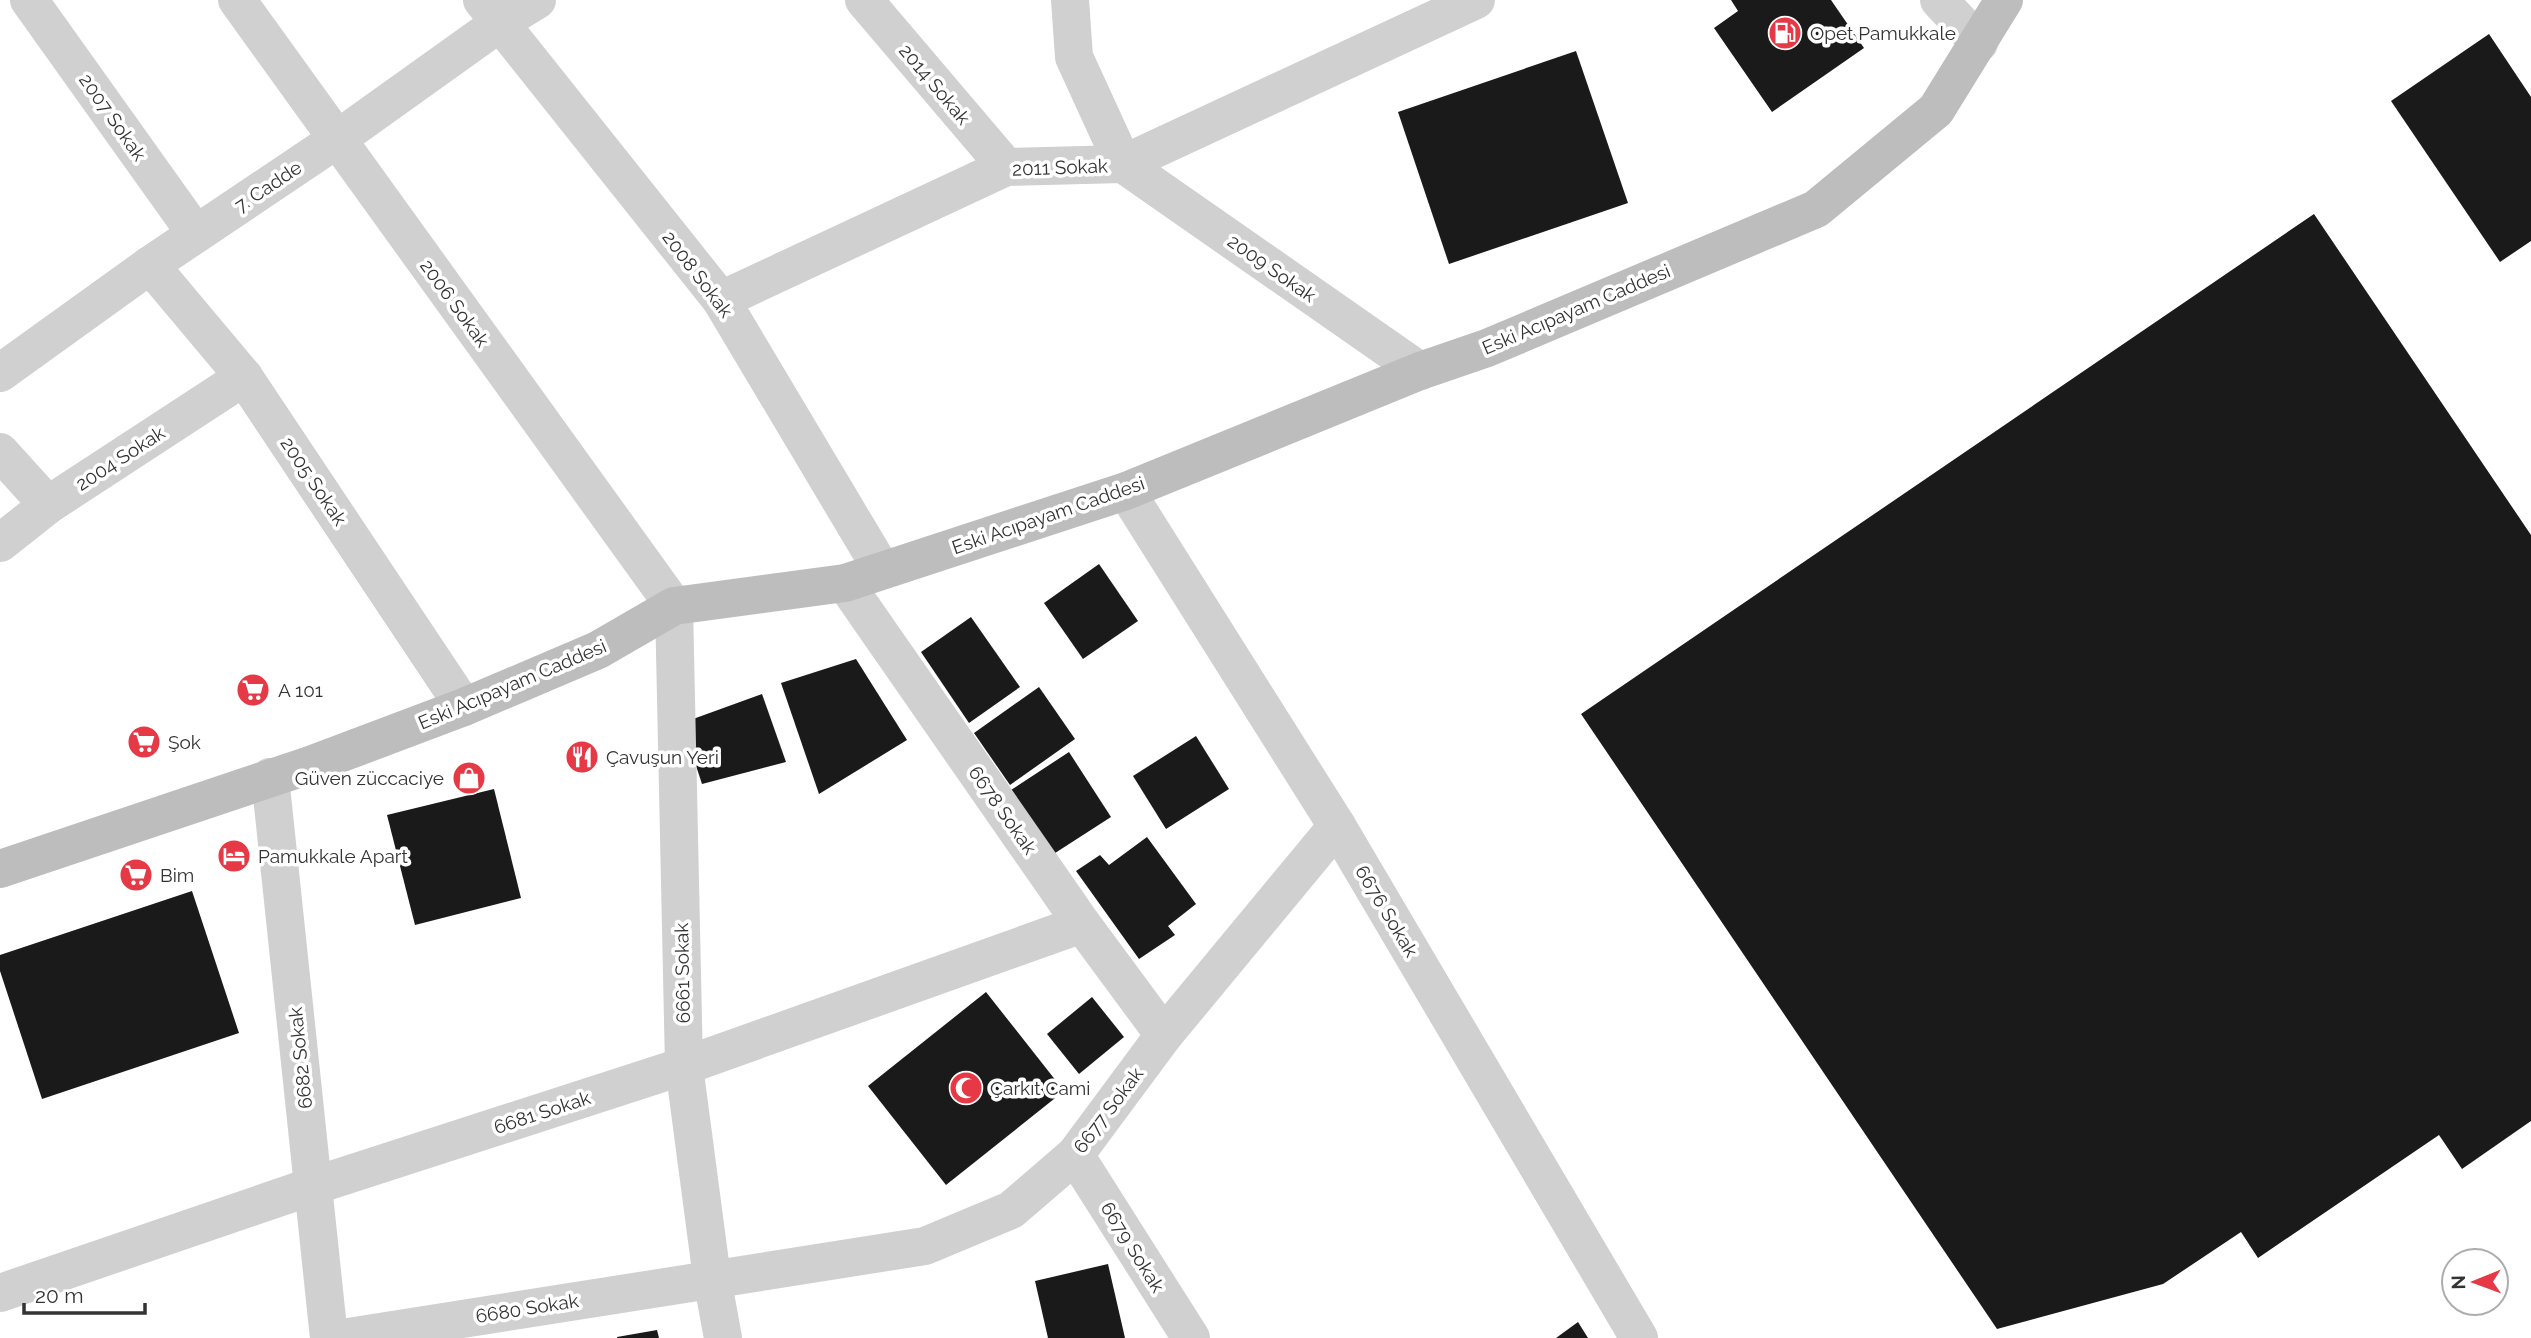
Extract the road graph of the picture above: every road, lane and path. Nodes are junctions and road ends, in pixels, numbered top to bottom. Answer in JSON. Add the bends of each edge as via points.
{"nodes":[{"id":1,"x":29,"y":0,"type":"edge"},
{"id":2,"x":237,"y":0,"type":"edge"},
{"id":3,"x":537,"y":0,"type":"edge"},
{"id":4,"x":864,"y":0,"type":"edge"},
{"id":5,"x":1070,"y":0,"type":"edge"},
{"id":6,"x":1476,"y":0,"type":"edge"},
{"id":7,"x":1939,"y":0,"type":"edge"},
{"id":8,"x":2004,"y":0,"type":"edge"},
{"id":9,"x":491,"y":11,"type":"edge"},
{"id":10,"x":1979,"y":43,"type":"junction"},
{"id":11,"x":336,"y":140,"type":"junction"},
{"id":12,"x":1124,"y":164,"type":"junction"},
{"id":13,"x":1006,"y":167,"type":"junction"},
{"id":14,"x":196,"y":234,"type":"junction"},
{"id":15,"x":150,"y":265,"type":"junction"},
{"id":16,"x":721,"y":300,"type":"junction"},
{"id":17,"x":1420,"y":371,"type":"junction"},
{"id":18,"x":0,"y":373,"type":"edge"},
{"id":19,"x":244,"y":377,"type":"junction"},
{"id":20,"x":0,"y":452,"type":"edge"},
{"id":21,"x":1126,"y":491,"type":"junction"},
{"id":22,"x":48,"y":505,"type":"junction"},
{"id":23,"x":0,"y":543,"type":"edge"},
{"id":24,"x":882,"y":570,"type":"junction"},
{"id":25,"x":845,"y":583,"type":"junction"},
{"id":26,"x":674,"y":606,"type":"junction"},
{"id":27,"x":464,"y":707,"type":"junction"},
{"id":28,"x":270,"y":778,"type":"junction"},
{"id":29,"x":1337,"y":826,"type":"junction"},
{"id":30,"x":0,"y":869,"type":"edge"},
{"id":31,"x":1082,"y":924,"type":"junction"},
{"id":32,"x":1164,"y":1035,"type":"junction"},
{"id":33,"x":684,"y":1066,"type":"junction"},
{"id":34,"x":1076,"y":1156,"type":"junction"},
{"id":35,"x":313,"y":1186,"type":"junction"},
{"id":36,"x":712,"y":1278,"type":"junction"},
{"id":37,"x":0,"y":1293,"type":"edge"},
{"id":38,"x":329,"y":1338,"type":"edge"},
{"id":39,"x":342,"y":1338,"type":"edge"},
{"id":40,"x":723,"y":1338,"type":"edge"},
{"id":41,"x":1191,"y":1338,"type":"edge"},
{"id":42,"x":1639,"y":1338,"type":"edge"}],
"edges":[{"from":1,"to":14,"type":"street","name":"2007 Sokak"},
{"from":2,"to":11,"type":"street","name":"2006 Sokak"},
{"from":3,"to":9,"type":"street","name":"7. Cadde"},
{"from":4,"to":13,"type":"street","name":"2014 Sokak"},
{"from":5,"to":12,"type":"street","via":[[1074,57]]},
{"from":6,"to":12,"type":"street","name":"2011 Sokak"},
{"from":7,"to":10,"type":"street"},
{"from":8,"to":10,"type":"main road","name":"Eski Acıpayam Caddesi"},
{"from":9,"to":11,"type":"street","name":"7. Cadde"},
{"from":9,"to":16,"type":"street","name":"2008 Sokak"},
{"from":10,"to":17,"type":"main road","name":"Eski Acıpayam Caddesi","via":[[1936,110],[1816,209],[1486,348]]},
{"from":11,"to":14,"type":"street","name":"7. Cadde"},
{"from":11,"to":26,"type":"street","name":"2006 Sokak"},
{"from":12,"to":13,"type":"street","name":"2011 Sokak"},
{"from":12,"to":17,"type":"street","name":"2009 Sokak"},
{"from":13,"to":16,"type":"street","name":"2011 Sokak"},
{"from":14,"to":15,"type":"street","name":"7. Cadde"},
{"from":15,"to":18,"type":"street","name":"7. Cadde"},
{"from":15,"to":19,"type":"street","name":"2005 Sokak"},
{"from":16,"to":24,"type":"street","name":"2008 Sokak"},
{"from":17,"to":21,"type":"main road","name":"Eski Acıpayam Caddesi"},
{"from":19,"to":22,"type":"street","name":"2004 Sokak"},
{"from":19,"to":27,"type":"street","name":"2005 Sokak"},
{"from":20,"to":22,"type":"street"},
{"from":21,"to":24,"type":"main road","name":"Eski Acıpayam Caddesi"},
{"from":21,"to":29,"type":"street","name":"6676 Sokak"},
{"from":22,"to":23,"type":"street","name":"2004 Sokak"},
{"from":24,"to":25,"type":"main road","name":"Eski Acıpayam Caddesi"},
{"from":25,"to":26,"type":"main road","name":"Eski Acıpayam Caddesi"},
{"from":25,"to":31,"type":"street","name":"6678 Sokak"},
{"from":26,"to":27,"type":"main road","name":"Eski Acıpayam Caddesi","via":[[598,650]]},
{"from":26,"to":33,"type":"street","name":"6661 Sokak"},
{"from":27,"to":28,"type":"main road","name":"Eski Acıpayam Caddesi"},
{"from":28,"to":30,"type":"main road","name":"Eski Acıpayam Caddesi"},
{"from":28,"to":35,"type":"street","name":"6682 Sokak"},
{"from":29,"to":32,"type":"street","name":"6677 Sokak"},
{"from":29,"to":42,"type":"street","name":"6676 Sokak"},
{"from":31,"to":32,"type":"street","name":"6678 Sokak"},
{"from":31,"to":33,"type":"street","name":"6681 Sokak"},
{"from":32,"to":34,"type":"street","name":"6677 Sokak"},
{"from":33,"to":35,"type":"street","name":"6681 Sokak"},
{"from":33,"to":36,"type":"street","name":"6661 Sokak"},
{"from":34,"to":36,"type":"street","name":"6677 Sokak","via":[[1011,1210],[925,1246]]},
{"from":34,"to":41,"type":"street","name":"6679 Sokak"},
{"from":35,"to":37,"type":"street","name":"6681 Sokak"},
{"from":35,"to":38,"type":"street","name":"6682 Sokak"},
{"from":36,"to":39,"type":"street","name":"6680 Sokak"},
{"from":36,"to":40,"type":"street","name":"6661 Sokak"}]}
